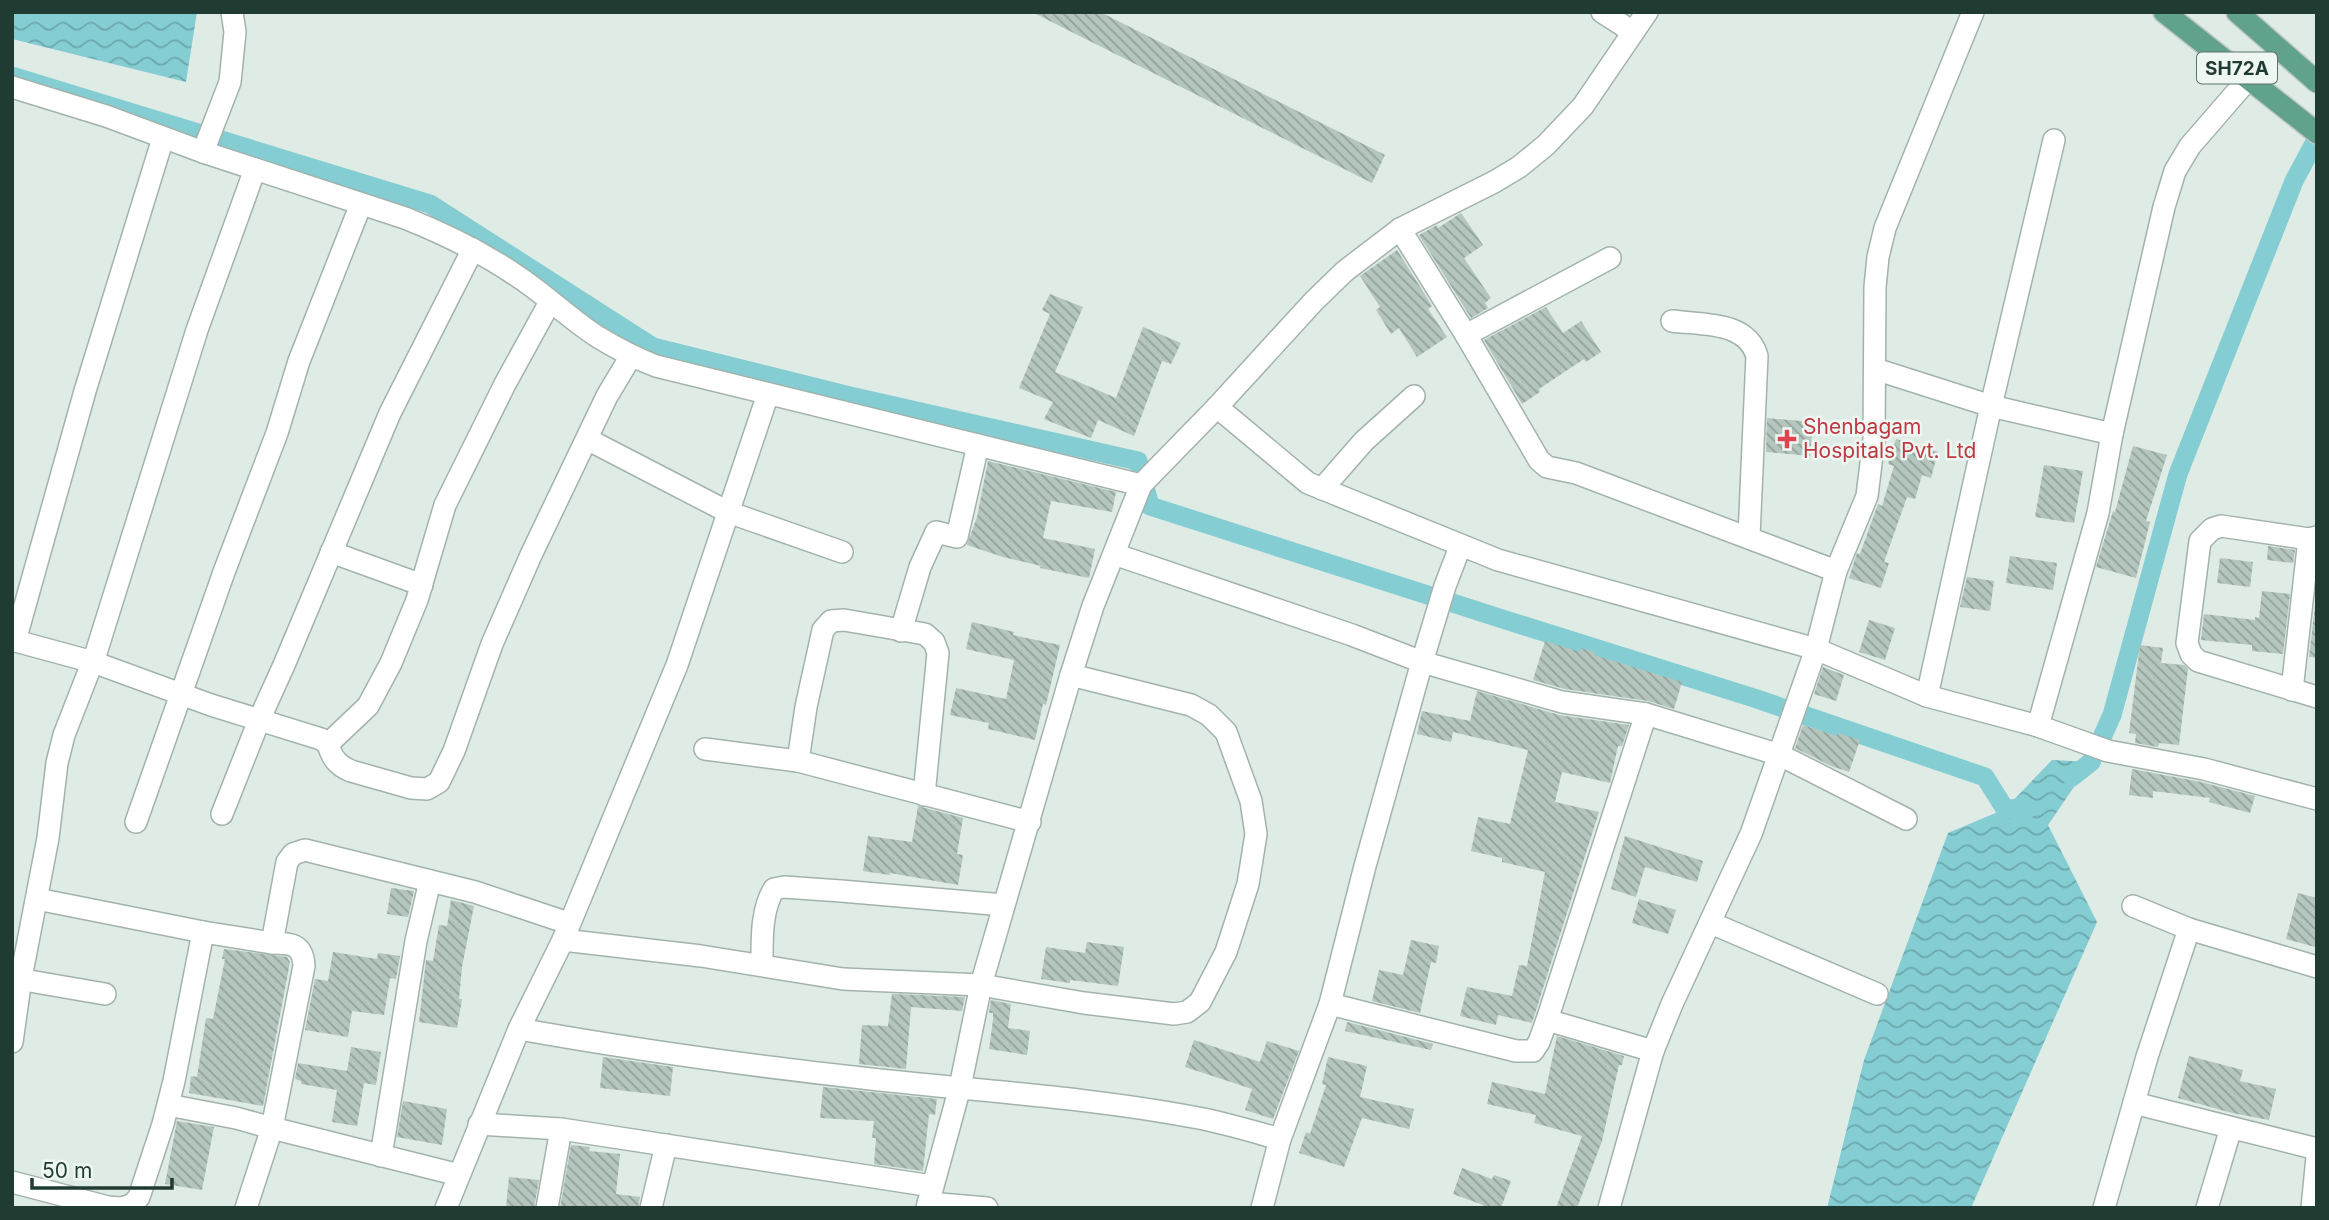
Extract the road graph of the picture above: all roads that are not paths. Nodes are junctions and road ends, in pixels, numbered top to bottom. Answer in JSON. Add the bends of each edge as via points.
{"nodes":[{"id":1,"x":232,"y":12,"type":"edge"},
{"id":2,"x":1602,"y":12,"type":"edge"},
{"id":3,"x":1647,"y":12,"type":"edge"},
{"id":4,"x":1973,"y":12,"type":"edge"},
{"id":5,"x":2164,"y":12,"type":"edge"},
{"id":6,"x":2236,"y":12,"type":"edge"},
{"id":7,"x":1633,"y":32,"type":"junction"},
{"id":8,"x":2249,"y":78,"type":"junction"},
{"id":9,"x":2316,"y":80,"type":"edge"},
{"id":10,"x":12,"y":88,"type":"edge"},
{"id":11,"x":2313,"y":130,"type":"edge"},
{"id":12,"x":163,"y":138,"type":"junction"},
{"id":13,"x":208,"y":139,"type":"junction"},
{"id":14,"x":2054,"y":139,"type":"dead end"},
{"id":15,"x":255,"y":169,"type":"junction"},
{"id":16,"x":361,"y":204,"type":"junction"},
{"id":17,"x":1400,"y":229,"type":"junction"},
{"id":18,"x":473,"y":249,"type":"junction"},
{"id":19,"x":1610,"y":258,"type":"dead end"},
{"id":20,"x":550,"y":302,"type":"junction"},
{"id":21,"x":1672,"y":321,"type":"dead end"},
{"id":22,"x":1466,"y":335,"type":"junction"},
{"id":23,"x":631,"y":356,"type":"junction"},
{"id":24,"x":1875,"y":369,"type":"junction"},
{"id":25,"x":768,"y":394,"type":"junction"},
{"id":26,"x":1414,"y":396,"type":"dead end"},
{"id":27,"x":1991,"y":406,"type":"junction"},
{"id":28,"x":1217,"y":407,"type":"junction"},
{"id":29,"x":2112,"y":434,"type":"junction"},
{"id":30,"x":587,"y":439,"type":"junction"},
{"id":31,"x":978,"y":445,"type":"junction"},
{"id":32,"x":1144,"y":481,"type":"junction"},
{"id":33,"x":1322,"y":489,"type":"junction"},
{"id":34,"x":728,"y":512,"type":"junction"},
{"id":35,"x":1749,"y":536,"type":"junction"},
{"id":36,"x":2313,"y":538,"type":"edge"},
{"id":37,"x":1460,"y":547,"type":"junction"},
{"id":38,"x":331,"y":552,"type":"junction"},
{"id":39,"x":842,"y":552,"type":"dead end"},
{"id":40,"x":1114,"y":554,"type":"junction"},
{"id":41,"x":1836,"y":571,"type":"junction"},
{"id":42,"x":422,"y":585,"type":"junction"},
{"id":43,"x":901,"y":631,"type":"junction"},
{"id":44,"x":13,"y":640,"type":"edge"},
{"id":45,"x":1816,"y":649,"type":"junction"},
{"id":46,"x":93,"y":662,"type":"junction"},
{"id":47,"x":1422,"y":662,"type":"junction"},
{"id":48,"x":1071,"y":675,"type":"junction"},
{"id":49,"x":2292,"y":690,"type":"junction"},
{"id":50,"x":182,"y":694,"type":"junction"},
{"id":51,"x":1927,"y":696,"type":"junction"},
{"id":52,"x":2317,"y":697,"type":"edge"},
{"id":53,"x":1646,"y":714,"type":"junction"},
{"id":54,"x":260,"y":718,"type":"junction"},
{"id":55,"x":2038,"y":726,"type":"junction"},
{"id":56,"x":328,"y":744,"type":"junction"},
{"id":57,"x":705,"y":749,"type":"dead end"},
{"id":58,"x":1780,"y":755,"type":"junction"},
{"id":59,"x":798,"y":761,"type":"junction"},
{"id":60,"x":924,"y":794,"type":"junction"},
{"id":61,"x":2317,"y":799,"type":"edge"},
{"id":62,"x":222,"y":814,"type":"dead end"},
{"id":63,"x":1906,"y":819,"type":"dead end"},
{"id":64,"x":136,"y":822,"type":"dead end"},
{"id":65,"x":1030,"y":822,"type":"junction"},
{"id":66,"x":430,"y":881,"type":"junction"},
{"id":67,"x":37,"y":899,"type":"junction"},
{"id":68,"x":1004,"y":905,"type":"junction"},
{"id":69,"x":2133,"y":906,"type":"dead end"},
{"id":70,"x":1711,"y":923,"type":"junction"},
{"id":71,"x":2189,"y":929,"type":"junction"},
{"id":72,"x":566,"y":931,"type":"junction"},
{"id":73,"x":203,"y":932,"type":"junction"},
{"id":74,"x":272,"y":943,"type":"junction"},
{"id":75,"x":762,"y":965,"type":"junction"},
{"id":76,"x":2317,"y":967,"type":"edge"},
{"id":77,"x":16,"y":978,"type":"edge"},
{"id":78,"x":981,"y":985,"type":"junction"},
{"id":79,"x":105,"y":994,"type":"dead end"},
{"id":80,"x":1877,"y":994,"type":"dead end"},
{"id":81,"x":1330,"y":1004,"type":"junction"},
{"id":82,"x":1547,"y":1020,"type":"junction"},
{"id":83,"x":519,"y":1029,"type":"junction"},
{"id":84,"x":12,"y":1042,"type":"edge"},
{"id":85,"x":1653,"y":1051,"type":"junction"},
{"id":86,"x":960,"y":1087,"type":"junction"},
{"id":87,"x":2134,"y":1103,"type":"junction"},
{"id":88,"x":167,"y":1105,"type":"junction"},
{"id":89,"x":480,"y":1124,"type":"junction"},
{"id":90,"x":272,"y":1128,"type":"junction"},
{"id":91,"x":2231,"y":1128,"type":"junction"},
{"id":92,"x":561,"y":1129,"type":"junction"},
{"id":93,"x":1280,"y":1139,"type":"junction"},
{"id":94,"x":666,"y":1145,"type":"junction"},
{"id":95,"x":2317,"y":1149,"type":"edge"},
{"id":96,"x":381,"y":1156,"type":"junction"},
{"id":97,"x":2317,"y":1157,"type":"edge"},
{"id":98,"x":460,"y":1175,"type":"junction"},
{"id":99,"x":12,"y":1182,"type":"edge"},
{"id":100,"x":929,"y":1199,"type":"edge"},
{"id":101,"x":121,"y":1208,"type":"edge"},
{"id":102,"x":246,"y":1208,"type":"edge"},
{"id":103,"x":446,"y":1208,"type":"edge"},
{"id":104,"x":547,"y":1208,"type":"edge"},
{"id":105,"x":651,"y":1208,"type":"edge"},
{"id":106,"x":987,"y":1208,"type":"edge"},
{"id":107,"x":1262,"y":1208,"type":"edge"},
{"id":108,"x":1609,"y":1208,"type":"edge"},
{"id":109,"x":2105,"y":1208,"type":"edge"},
{"id":110,"x":2207,"y":1208,"type":"edge"},
{"id":111,"x":2312,"y":1208,"type":"edge"}],
"edges":[{"from":1,"to":13,"type":"street","via":[[230,82]]},
{"from":2,"to":7,"type":"street"},
{"from":3,"to":7,"type":"street"},
{"from":4,"to":24,"type":"street","via":[[1885,228],[1875,287]]},
{"from":5,"to":8,"type":"main road","number":"SH72A"},
{"from":6,"to":9,"type":"main road","number":"SH72A"},
{"from":7,"to":17,"type":"street","via":[[1583,106],[1546,145],[1494,182]]},
{"from":8,"to":11,"type":"main road","number":"SH72A"},
{"from":8,"to":29,"type":"street","via":[[2190,146],[2175,171]]},
{"from":10,"to":12,"type":"street"},
{"from":12,"to":13,"type":"street"},
{"from":12,"to":44,"type":"street"},
{"from":13,"to":15,"type":"street"},
{"from":14,"to":27,"type":"street"},
{"from":15,"to":16,"type":"street"},
{"from":15,"to":46,"type":"street","via":[[197,330]]},
{"from":16,"to":18,"type":"street"},
{"from":16,"to":50,"type":"street","via":[[299,361]]},
{"from":17,"to":22,"type":"street"},
{"from":17,"to":28,"type":"street","via":[[1314,301]]},
{"from":18,"to":20,"type":"street"},
{"from":18,"to":38,"type":"street","via":[[390,413]]},
{"from":19,"to":22,"type":"street"},
{"from":20,"to":23,"type":"street"},
{"from":20,"to":42,"type":"street","via":[[445,505]]},
{"from":21,"to":35,"type":"street","via":[[1728,328],[1754,345]]},
{"from":22,"to":35,"type":"street","via":[[1539,460],[1548,467],[1576,472]]},
{"from":23,"to":25,"type":"street"},
{"from":23,"to":30,"type":"street"},
{"from":24,"to":27,"type":"street"},
{"from":24,"to":41,"type":"street","via":[[1867,496]]},
{"from":25,"to":31,"type":"street"},
{"from":25,"to":34,"type":"street"},
{"from":26,"to":33,"type":"street","via":[[1364,441]]},
{"from":27,"to":29,"type":"street"},
{"from":27,"to":51,"type":"street"},
{"from":28,"to":32,"type":"street"},
{"from":28,"to":33,"type":"street","via":[[1290,470]]},
{"from":29,"to":55,"type":"street","via":[[2098,513]]},
{"from":30,"to":34,"type":"street"},
{"from":30,"to":56,"type":"street","via":[[492,644],[439,782],[427,789],[411,788],[351,771],[331,757]]},
{"from":31,"to":32,"type":"street"},
{"from":31,"to":43,"type":"street","via":[[957,537],[936,532]]},
{"from":32,"to":40,"type":"street"},
{"from":33,"to":37,"type":"street"},
{"from":34,"to":39,"type":"street"},
{"from":34,"to":72,"type":"street","via":[[677,665]]},
{"from":35,"to":41,"type":"street"},
{"from":36,"to":49,"type":"street"},
{"from":36,"to":49,"type":"street","via":[[2221,526],[2212,528],[2200,541],[2187,643],[2190,654],[2198,661]]},
{"from":37,"to":45,"type":"street"},
{"from":37,"to":47,"type":"street"},
{"from":38,"to":42,"type":"street"},
{"from":38,"to":54,"type":"street"},
{"from":40,"to":47,"type":"street"},
{"from":40,"to":48,"type":"street"},
{"from":41,"to":45,"type":"street"},
{"from":42,"to":56,"type":"street","via":[[368,706]]},
{"from":43,"to":59,"type":"street","via":[[844,620],[831,621],[823,630]]},
{"from":43,"to":60,"type":"street","via":[[925,634],[938,653]]},
{"from":44,"to":46,"type":"street"},
{"from":45,"to":51,"type":"street"},
{"from":45,"to":58,"type":"street"},
{"from":46,"to":50,"type":"street"},
{"from":46,"to":67,"type":"street","via":[[57,763]]},
{"from":47,"to":53,"type":"street","via":[[1562,702]]},
{"from":47,"to":81,"type":"street"},
{"from":48,"to":65,"type":"street"},
{"from":48,"to":78,"type":"street","via":[[1191,705],[1226,732],[1251,801],[1256,834],[1248,884],[1226,952],[1200,1002],[1186,1012],[1084,1003]]},
{"from":49,"to":52,"type":"street"},
{"from":50,"to":54,"type":"street"},
{"from":50,"to":64,"type":"street"},
{"from":51,"to":55,"type":"street"},
{"from":53,"to":58,"type":"street"},
{"from":53,"to":82,"type":"street"},
{"from":54,"to":56,"type":"street"},
{"from":54,"to":62,"type":"street"},
{"from":55,"to":61,"type":"street","via":[[2108,751],[2204,769]]},
{"from":57,"to":59,"type":"street"},
{"from":58,"to":63,"type":"street"},
{"from":58,"to":70,"type":"street"},
{"from":59,"to":60,"type":"street"},
{"from":60,"to":65,"type":"street"},
{"from":65,"to":68,"type":"street"},
{"from":66,"to":72,"type":"street","via":[[475,892]]},
{"from":66,"to":74,"type":"street","via":[[297,851],[287,862]]},
{"from":66,"to":96,"type":"street"},
{"from":67,"to":73,"type":"street"},
{"from":67,"to":77,"type":"street"},
{"from":68,"to":75,"type":"street","via":[[774,889],[768,900]]},
{"from":68,"to":78,"type":"street"},
{"from":69,"to":71,"type":"street"},
{"from":70,"to":80,"type":"street"},
{"from":70,"to":85,"type":"street"},
{"from":71,"to":76,"type":"street"},
{"from":71,"to":87,"type":"street"},
{"from":72,"to":75,"type":"street"},
{"from":72,"to":83,"type":"street"},
{"from":73,"to":74,"type":"street"},
{"from":73,"to":88,"type":"street"},
{"from":74,"to":90,"type":"street","via":[[298,948],[304,966]]},
{"from":75,"to":78,"type":"street","via":[[843,979]]},
{"from":77,"to":79,"type":"street"},
{"from":77,"to":84,"type":"street"},
{"from":78,"to":86,"type":"street"},
{"from":81,"to":82,"type":"street","via":[[1516,1051],[1533,1051]]},
{"from":81,"to":93,"type":"street"},
{"from":82,"to":85,"type":"street"},
{"from":83,"to":86,"type":"street","via":[[721,1062]]},
{"from":83,"to":89,"type":"street"},
{"from":85,"to":108,"type":"street"},
{"from":86,"to":93,"type":"street","via":[[1194,1117]]},
{"from":86,"to":100,"type":"street"},
{"from":87,"to":91,"type":"street"},
{"from":87,"to":109,"type":"street"},
{"from":88,"to":90,"type":"street"},
{"from":88,"to":101,"type":"street","via":[[139,1197]]},
{"from":89,"to":92,"type":"street"},
{"from":89,"to":98,"type":"street"},
{"from":90,"to":96,"type":"street"},
{"from":90,"to":102,"type":"street"},
{"from":91,"to":95,"type":"street"},
{"from":91,"to":110,"type":"street"},
{"from":92,"to":94,"type":"street"},
{"from":92,"to":104,"type":"street"},
{"from":93,"to":107,"type":"street"},
{"from":94,"to":100,"type":"street"},
{"from":94,"to":105,"type":"street"},
{"from":96,"to":98,"type":"street"},
{"from":97,"to":111,"type":"street"},
{"from":98,"to":103,"type":"street"},
{"from":99,"to":101,"type":"street"},
{"from":100,"to":106,"type":"street"}]}
